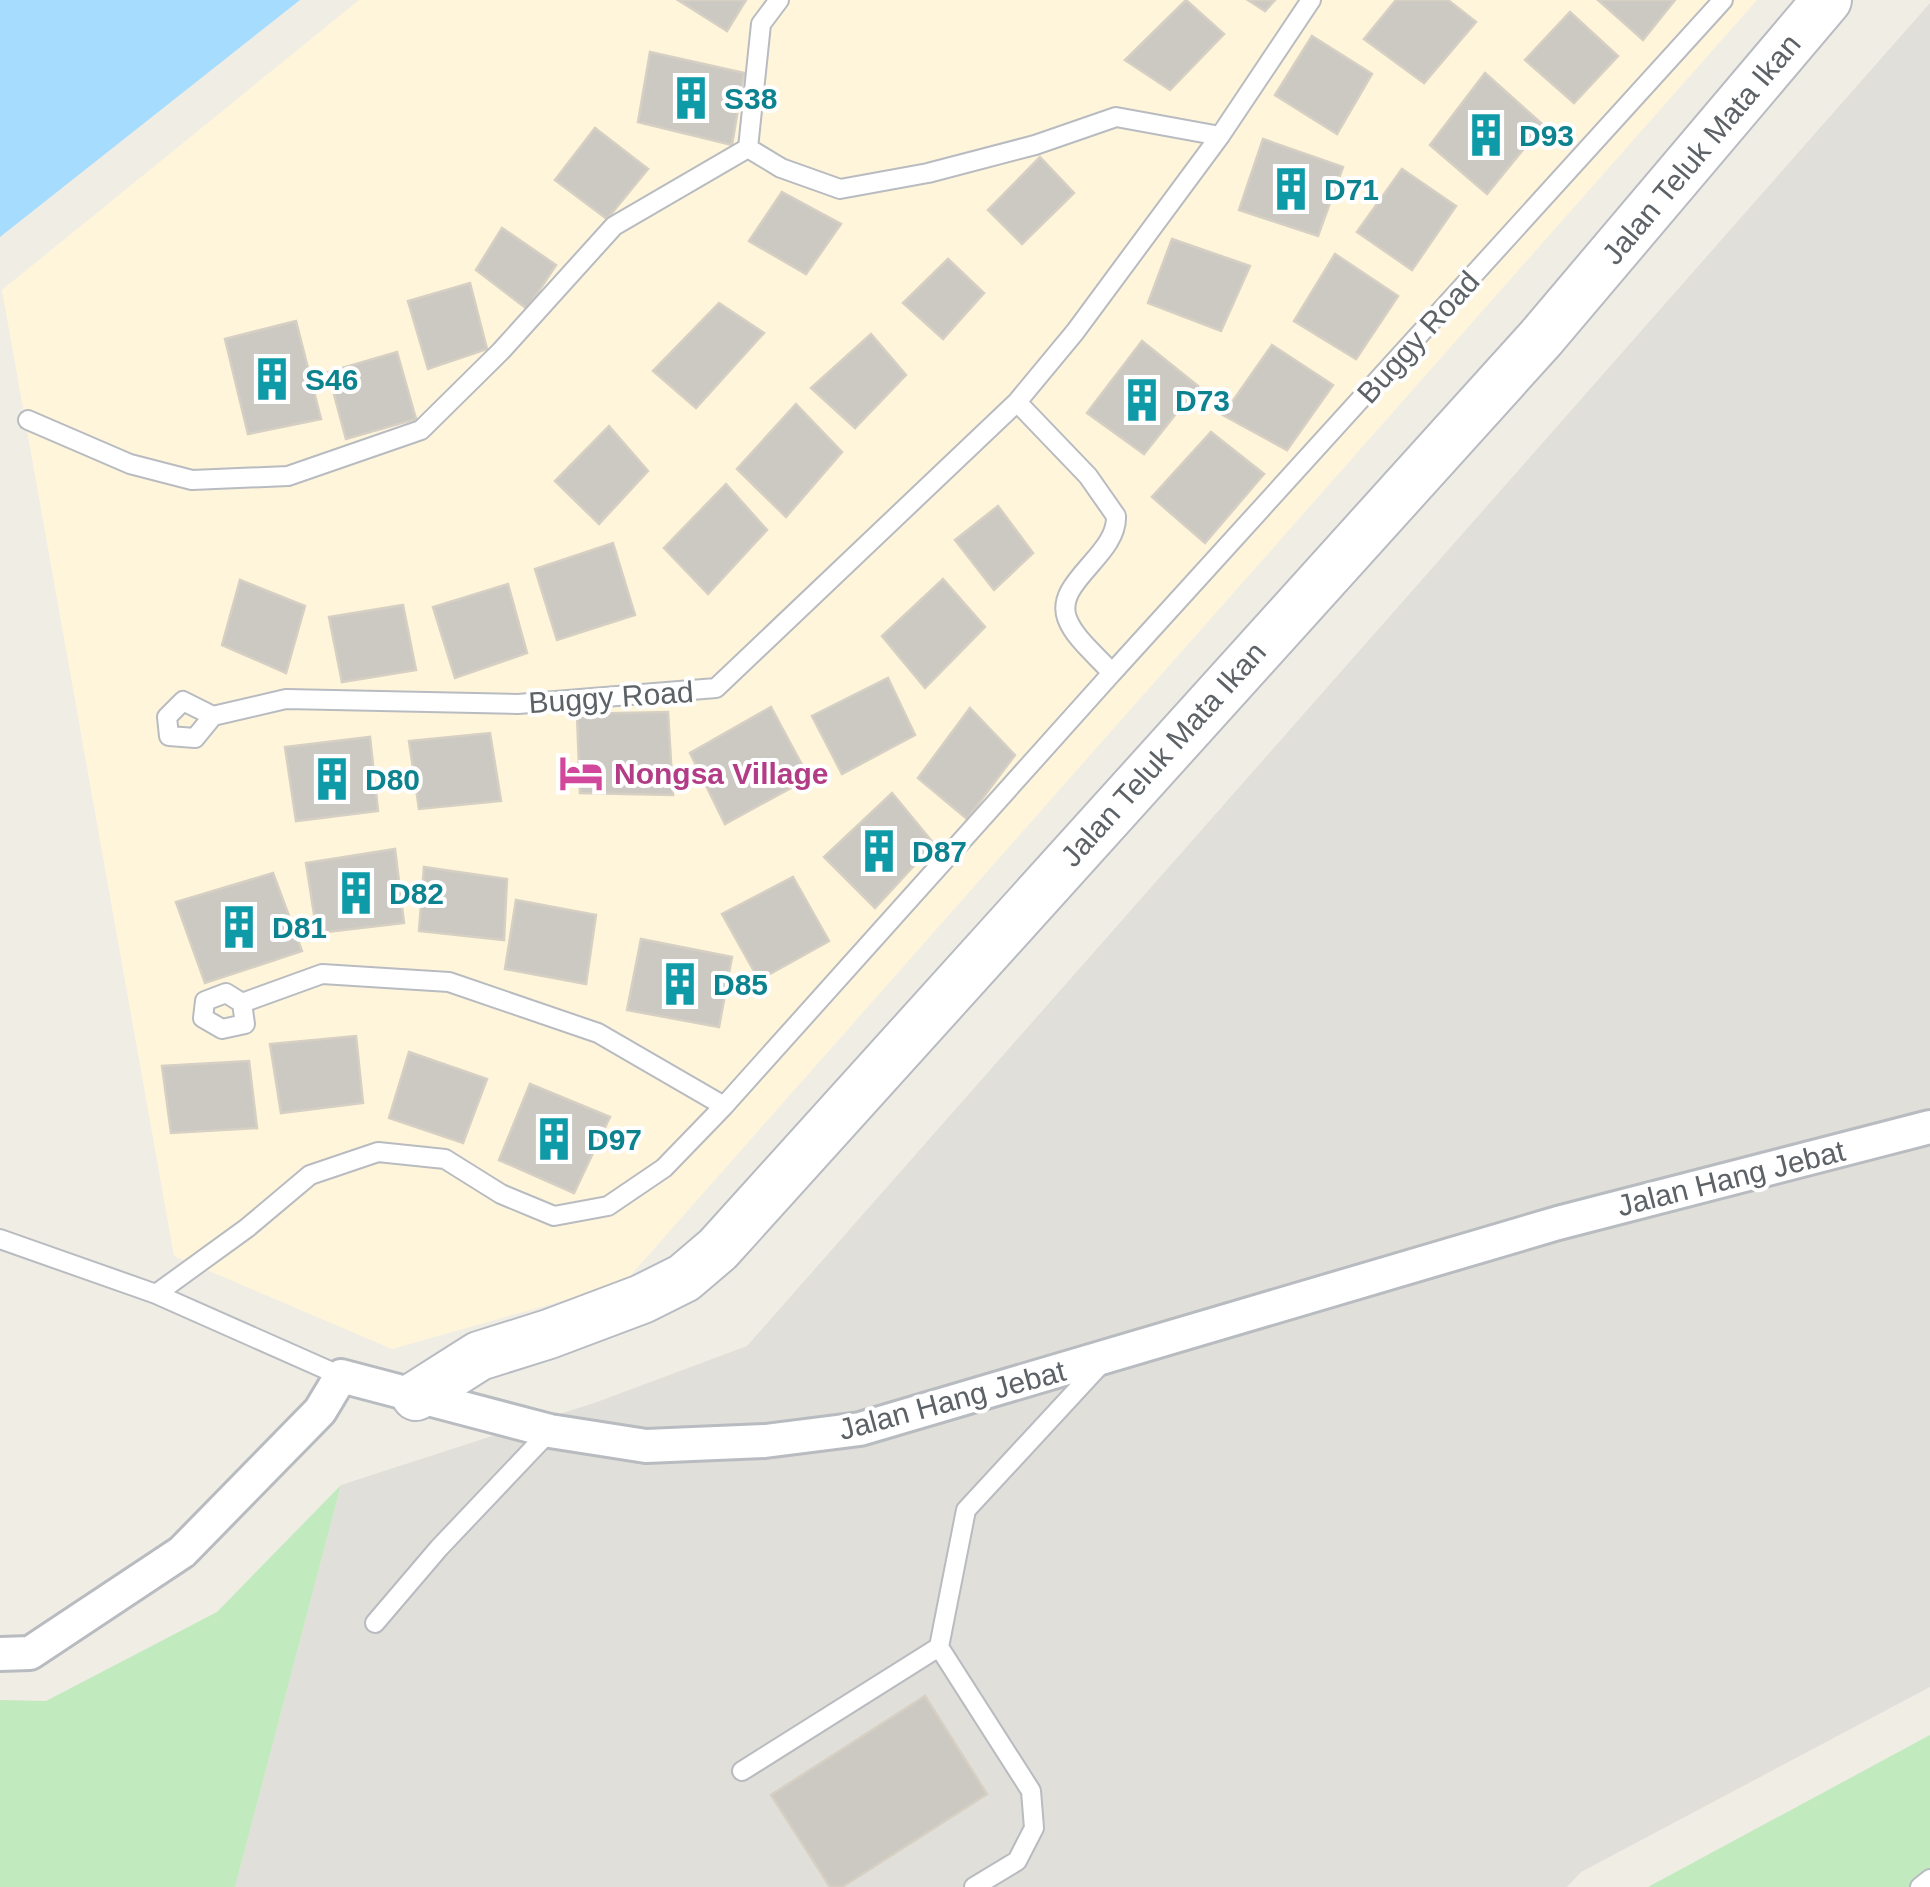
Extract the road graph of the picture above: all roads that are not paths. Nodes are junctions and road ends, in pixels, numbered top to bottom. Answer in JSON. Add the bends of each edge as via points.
{"nodes":[{"id":1,"x":779,"y":0,"type":"edge"},
{"id":2,"x":1311,"y":0,"type":"edge"},
{"id":3,"x":1723,"y":0,"type":"edge"},
{"id":4,"x":1827,"y":0,"type":"edge"},
{"id":5,"x":1220,"y":136,"type":"junction"},
{"id":6,"x":748,"y":148,"type":"junction"},
{"id":7,"x":1018,"y":402,"type":"junction"},
{"id":8,"x":28,"y":420,"type":"dead end"},
{"id":9,"x":1112,"y":673,"type":"junction"},
{"id":10,"x":213,"y":716,"type":"dead end"},
{"id":11,"x":242,"y":1003,"type":"dead end"},
{"id":12,"x":724,"y":1106,"type":"junction"},
{"id":13,"x":1930,"y":1126,"type":"edge"},
{"id":14,"x":0,"y":1238,"type":"edge"},
{"id":15,"x":156,"y":1294,"type":"junction"},
{"id":16,"x":1105,"y":1359,"type":"junction"},
{"id":17,"x":342,"y":1376,"type":"junction"},
{"id":18,"x":416,"y":1396,"type":"junction"},
{"id":19,"x":550,"y":1431,"type":"junction"},
{"id":20,"x":375,"y":1622,"type":"dead end"},
{"id":21,"x":939,"y":1647,"type":"junction"},
{"id":22,"x":0,"y":1654,"type":"edge"},
{"id":23,"x":742,"y":1771,"type":"dead end"},
{"id":24,"x":1930,"y":1879,"type":"edge"},
{"id":25,"x":974,"y":1887,"type":"edge"},
{"id":26,"x":1920,"y":1887,"type":"edge"}],
"edges":[{"from":1,"to":6,"type":"lane","via":[[761,24]]},
{"from":2,"to":5,"type":"lane","name":"Buggy Road"},
{"from":3,"to":9,"type":"lane","name":"Buggy Road"},
{"from":4,"to":18,"type":"main road","name":"Jalan Teluk Mata Ikan","via":[[1540,338],[718,1249],[684,1278],[642,1300],[479,1356]]},
{"from":5,"to":6,"type":"lane","via":[[1116,117],[964,164],[840,189]]},
{"from":5,"to":7,"type":"lane","name":"Buggy Road"},
{"from":6,"to":8,"type":"lane","via":[[614,226],[421,430],[288,476],[192,480],[130,464]]},
{"from":7,"to":9,"type":"lane","via":[[1116,516],[1112,538],[1072,588],[1065,612]]},
{"from":7,"to":10,"type":"lane","name":"Buggy Road","via":[[716,688],[518,704],[286,699]]},
{"from":9,"to":12,"type":"lane","name":"Buggy Road"},
{"from":11,"to":12,"type":"lane","via":[[322,974],[449,982],[598,1032]]},
{"from":12,"to":15,"type":"lane","name":"Buggy Road","via":[[664,1168],[608,1206],[554,1216],[444,1159],[378,1152],[310,1174]]},
{"from":13,"to":16,"type":"street","name":"Jalan Hang Jebat","via":[[1558,1222]]},
{"from":14,"to":15,"type":"lane"},
{"from":15,"to":17,"type":"lane"},
{"from":16,"to":19,"type":"street","name":"Jalan Hang Jebat","via":[[860,1429],[765,1442],[646,1446]]},
{"from":16,"to":21,"type":"lane","via":[[966,1510]]},
{"from":17,"to":18,"type":"street","name":"Jalan Hang Jebat"},
{"from":17,"to":22,"type":"street","via":[[320,1411],[182,1552],[30,1653]]},
{"from":18,"to":19,"type":"street","name":"Jalan Hang Jebat"},
{"from":19,"to":20,"type":"lane"},
{"from":21,"to":23,"type":"lane"},
{"from":21,"to":25,"type":"lane","via":[[1031,1792],[1034,1828],[1017,1860]]},
{"from":24,"to":26,"type":"lane"}]}
